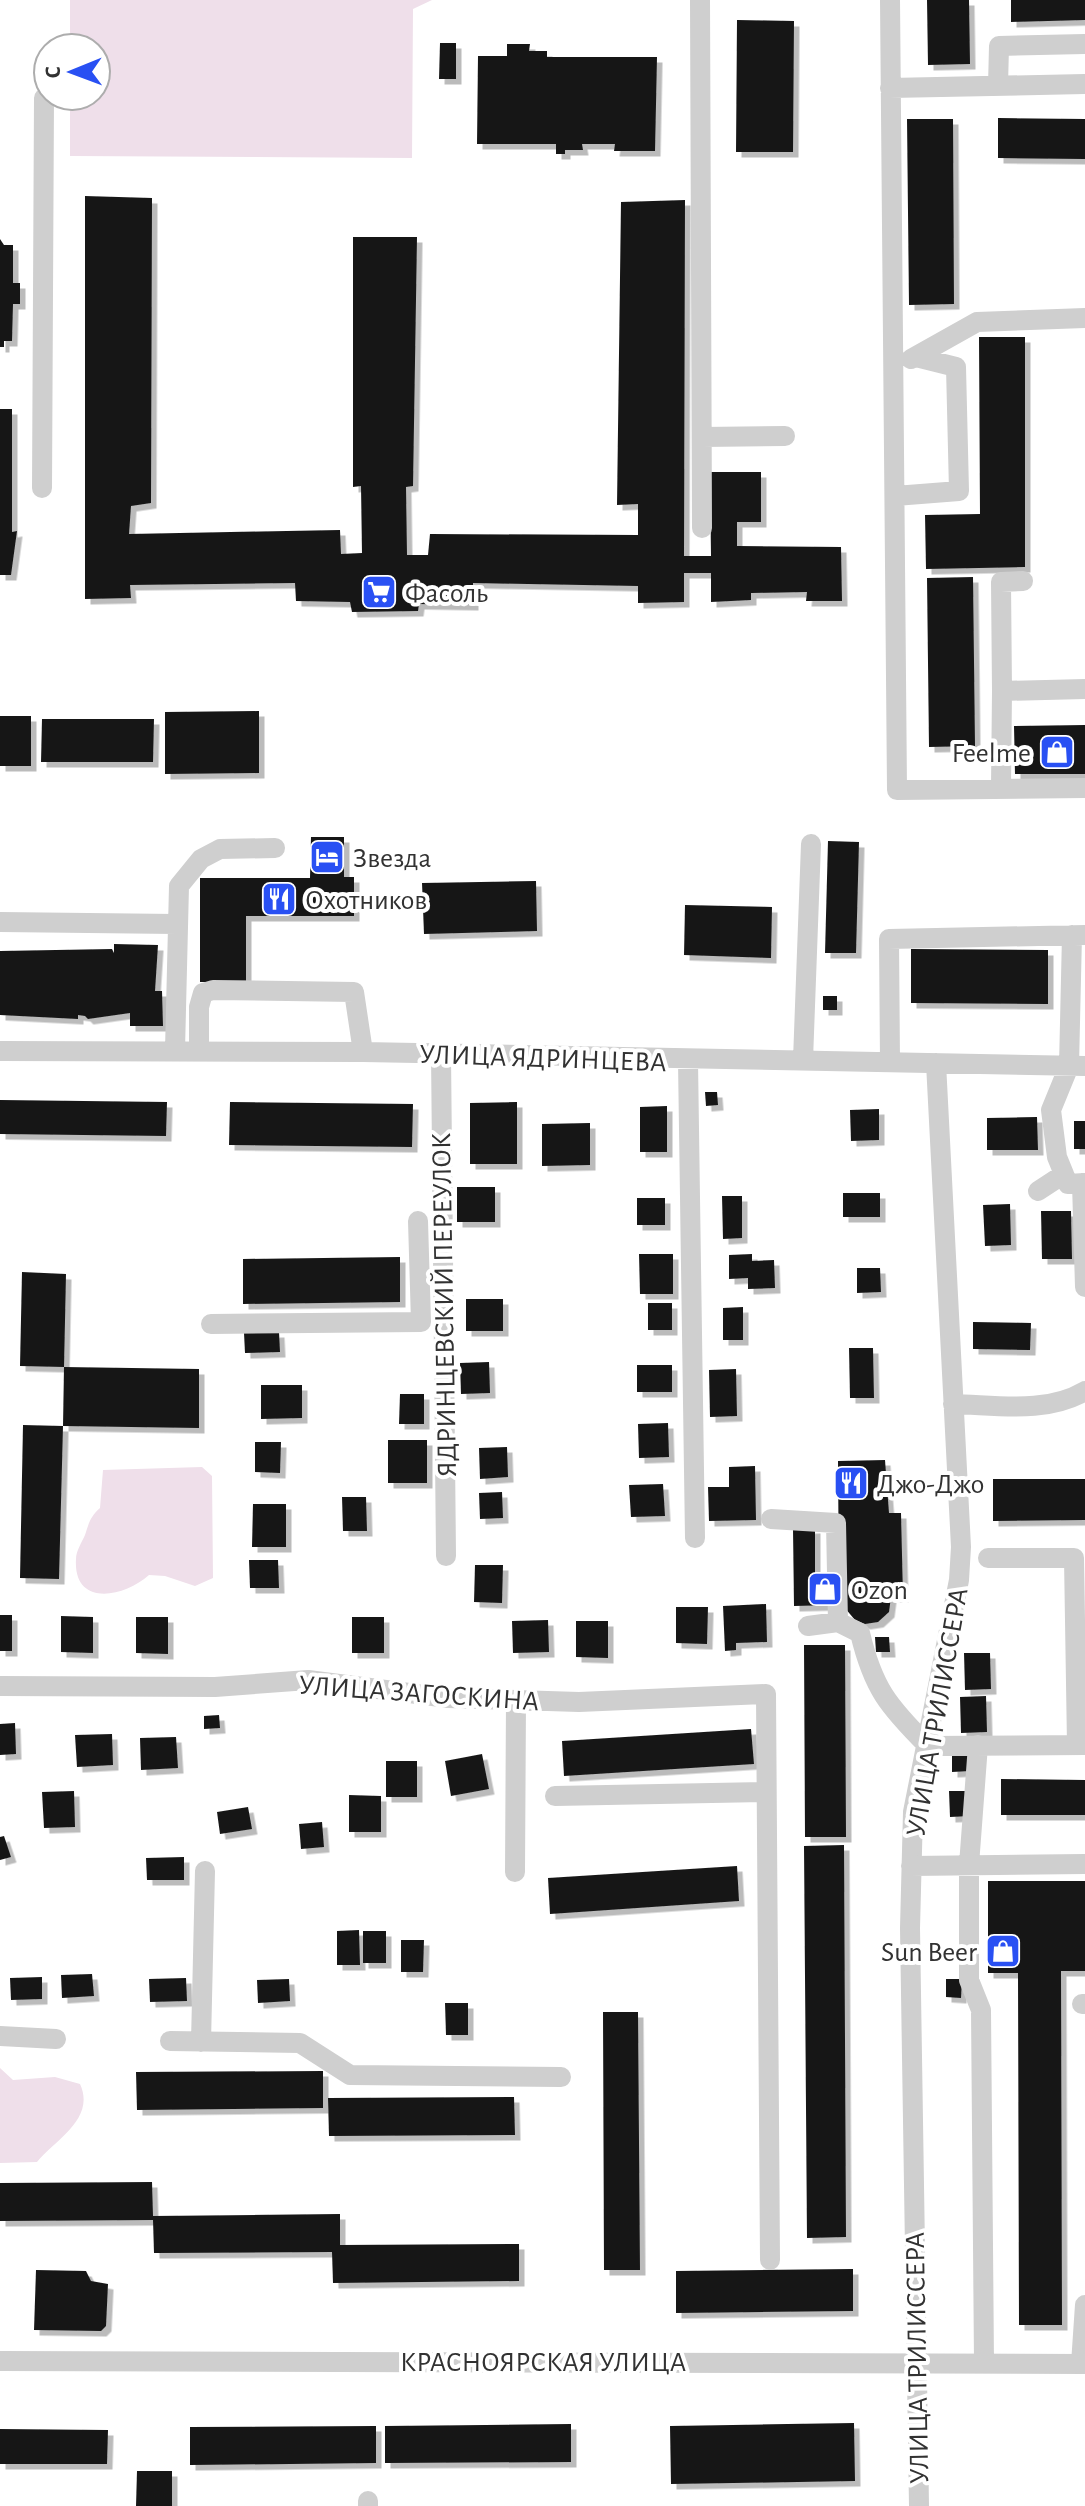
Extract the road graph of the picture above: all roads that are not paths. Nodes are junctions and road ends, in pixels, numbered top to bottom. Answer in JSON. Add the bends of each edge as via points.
{"nodes":[{"id":1,"x":700,"y":0,"type":"edge"},
{"id":2,"x":890,"y":0,"type":"edge"},
{"id":3,"x":1085,"y":44,"type":"edge"},
{"id":4,"x":1085,"y":84,"type":"edge"},
{"id":5,"x":998,"y":86,"type":"junction"},
{"id":6,"x":890,"y":88,"type":"junction"},
{"id":7,"x":44,"y":112,"type":"edge"},
{"id":8,"x":1085,"y":318,"type":"edge"},
{"id":9,"x":916,"y":357,"type":"junction"},
{"id":10,"x":894,"y":369,"type":"junction"},
{"id":11,"x":785,"y":436,"type":"dead end"},
{"id":12,"x":702,"y":437,"type":"junction"},
{"id":13,"x":42,"y":488,"type":"dead end"},
{"id":14,"x":895,"y":496,"type":"junction"},
{"id":15,"x":702,"y":528,"type":"dead end"},
{"id":16,"x":1023,"y":581,"type":"dead end"},
{"id":17,"x":1085,"y":689,"type":"edge"},
{"id":18,"x":1002,"y":691,"type":"junction"},
{"id":19,"x":1001,"y":787,"type":"junction"},
{"id":20,"x":1085,"y":788,"type":"edge"},
{"id":21,"x":811,"y":844,"type":"dead end"},
{"id":22,"x":275,"y":848,"type":"dead end"},
{"id":23,"x":0,"y":922,"type":"edge"},
{"id":24,"x":176,"y":924,"type":"junction"},
{"id":25,"x":1078,"y":935,"type":"edge"},
{"id":26,"x":175,"y":1050,"type":"junction"},
{"id":27,"x":199,"y":1050,"type":"junction"},
{"id":28,"x":0,"y":1051,"type":"edge"},
{"id":29,"x":363,"y":1052,"type":"junction"},
{"id":30,"x":441,"y":1053,"type":"junction"},
{"id":31,"x":803,"y":1060,"type":"junction"},
{"id":32,"x":688,"y":1061,"type":"junction"},
{"id":33,"x":890,"y":1062,"type":"junction"},
{"id":34,"x":936,"y":1063,"type":"junction"},
{"id":35,"x":1077,"y":1066,"type":"edge"},
{"id":36,"x":1077,"y":1180,"type":"edge"},
{"id":37,"x":1038,"y":1191,"type":"dead end"},
{"id":38,"x":418,"y":1221,"type":"dead end"},
{"id":39,"x":1085,"y":1287,"type":"edge"},
{"id":40,"x":211,"y":1324,"type":"dead end"},
{"id":41,"x":1085,"y":1391,"type":"edge"},
{"id":42,"x":953,"y":1404,"type":"junction"},
{"id":43,"x":771,"y":1519,"type":"dead end"},
{"id":44,"x":695,"y":1538,"type":"dead end"},
{"id":45,"x":446,"y":1556,"type":"dead end"},
{"id":46,"x":988,"y":1558,"type":"dead end"},
{"id":47,"x":838,"y":1622,"type":"junction"},
{"id":48,"x":808,"y":1626,"type":"dead end"},
{"id":49,"x":0,"y":1686,"type":"edge"},
{"id":50,"x":516,"y":1701,"type":"junction"},
{"id":51,"x":978,"y":1745,"type":"junction"},
{"id":52,"x":1081,"y":1745,"type":"edge"},
{"id":53,"x":928,"y":1746,"type":"junction"},
{"id":54,"x":766,"y":1792,"type":"junction"},
{"id":55,"x":555,"y":1796,"type":"dead end"},
{"id":56,"x":1085,"y":1864,"type":"edge"},
{"id":57,"x":969,"y":1865,"type":"junction"},
{"id":58,"x":911,"y":1866,"type":"junction"},
{"id":59,"x":205,"y":1871,"type":"dead end"},
{"id":60,"x":515,"y":1872,"type":"dead end"},
{"id":61,"x":0,"y":2036,"type":"edge"},
{"id":62,"x":56,"y":2039,"type":"dead end"},
{"id":63,"x":170,"y":2041,"type":"dead end"},
{"id":64,"x":201,"y":2042,"type":"junction"},
{"id":65,"x":561,"y":2077,"type":"dead end"},
{"id":66,"x":770,"y":2260,"type":"dead end"},
{"id":67,"x":1085,"y":2305,"type":"edge"},
{"id":68,"x":0,"y":2361,"type":"edge"},
{"id":69,"x":915,"y":2362,"type":"junction"},
{"id":70,"x":984,"y":2363,"type":"junction"},
{"id":71,"x":1083,"y":2364,"type":"edge"},
{"id":72,"x":919,"y":2506,"type":"edge"}],
"edges":[{"from":1,"to":12,"type":"street"},
{"from":2,"to":6,"type":"street"},
{"from":3,"to":5,"type":"street","via":[[999,46]]},
{"from":4,"to":5,"type":"street"},
{"from":5,"to":6,"type":"street"},
{"from":6,"to":10,"type":"street"},
{"from":7,"to":13,"type":"street"},
{"from":8,"to":9,"type":"street","via":[[977,322]]},
{"from":9,"to":10,"type":"street"},
{"from":9,"to":14,"type":"street","via":[[956,367],[959,491]]},
{"from":10,"to":14,"type":"street"},
{"from":11,"to":12,"type":"street"},
{"from":12,"to":15,"type":"street"},
{"from":14,"to":19,"type":"street","via":[[897,790]]},
{"from":16,"to":18,"type":"street","via":[[1001,582]]},
{"from":17,"to":18,"type":"street"},
{"from":18,"to":19,"type":"street"},
{"from":19,"to":20,"type":"street"},
{"from":21,"to":31,"type":"street"},
{"from":22,"to":24,"type":"street","via":[[220,849],[201,859],[179,886]]},
{"from":23,"to":24,"type":"street"},
{"from":24,"to":26,"type":"street"},
{"from":25,"to":33,"type":"street","via":[[889,939]]},
{"from":25,"to":35,"type":"street"},
{"from":26,"to":27,"type":"street","name":"УЛИЦА ЯДРИНЦЕВА"},
{"from":26,"to":28,"type":"street","name":"УЛИЦА ЯДРИНЦЕВА"},
{"from":27,"to":29,"type":"street","name":"УЛИЦА ЯДРИНЦЕВА"},
{"from":27,"to":29,"type":"street","via":[[199,1007],[203,993],[213,990],[354,992]]},
{"from":29,"to":30,"type":"street","name":"УЛИЦА ЯДРИНЦЕВА"},
{"from":30,"to":32,"type":"street","name":"УЛИЦА ЯДРИНЦЕВА"},
{"from":30,"to":45,"type":"street","name":"ЯДРИНЦЕВСКИЙ ПЕРЕУЛОК"},
{"from":31,"to":32,"type":"street","name":"УЛИЦА ЯДРИНЦЕВА"},
{"from":31,"to":33,"type":"street","name":"УЛИЦА ЯДРИНЦЕВА"},
{"from":32,"to":44,"type":"street"},
{"from":33,"to":34,"type":"street","name":"УЛИЦА ЯДРИНЦЕВА"},
{"from":34,"to":35,"type":"street","name":"УЛИЦА ЯДРИНЦЕВА"},
{"from":34,"to":42,"type":"street","name":"УЛИЦА ТРИЛИССЕРА"},
{"from":35,"to":36,"type":"street","via":[[1051,1110],[1057,1157]]},
{"from":36,"to":37,"type":"street"},
{"from":36,"to":39,"type":"street"},
{"from":38,"to":40,"type":"street","via":[[421,1322]]},
{"from":41,"to":42,"type":"street","via":[[1070,1400],[1034,1406]]},
{"from":42,"to":53,"type":"street","name":"УЛИЦА ТРИЛИССЕРА","via":[[959,1580]]},
{"from":43,"to":47,"type":"street","via":[[836,1523]]},
{"from":46,"to":52,"type":"street","via":[[1074,1558]]},
{"from":47,"to":48,"type":"street"},
{"from":47,"to":53,"type":"street","via":[[860,1633],[881,1695]]},
{"from":49,"to":50,"type":"street","name":"УЛИЦА ЗАГОСКИНА","via":[[215,1687],[308,1680]]},
{"from":50,"to":54,"type":"street","name":"УЛИЦА ЗАГОСКИНА","via":[[766,1694]]},
{"from":50,"to":60,"type":"street"},
{"from":51,"to":52,"type":"street"},
{"from":51,"to":53,"type":"street"},
{"from":51,"to":57,"type":"street"},
{"from":53,"to":58,"type":"street","name":"УЛИЦА ТРИЛИССЕРА","via":[[913,1812]]},
{"from":54,"to":55,"type":"street"},
{"from":54,"to":66,"type":"street"},
{"from":56,"to":57,"type":"street"},
{"from":57,"to":58,"type":"street"},
{"from":57,"to":70,"type":"street","via":[[969,1980],[981,2010]]},
{"from":58,"to":69,"type":"street","name":"УЛИЦА ТРИЛИССЕРА"},
{"from":59,"to":64,"type":"street"},
{"from":61,"to":62,"type":"street"},
{"from":63,"to":64,"type":"street"},
{"from":64,"to":65,"type":"street","via":[[300,2043],[350,2075]]},
{"from":67,"to":71,"type":"street"},
{"from":68,"to":69,"type":"street","name":"КРАСНОЯРСКАЯ УЛИЦА"},
{"from":69,"to":70,"type":"street","name":"КРАСНОЯРСКАЯ УЛИЦА"},
{"from":69,"to":72,"type":"street","name":"УЛИЦА ТРИЛИССЕРА"},
{"from":70,"to":71,"type":"street","name":"КРАСНОЯРСКАЯ УЛИЦА"}]}
